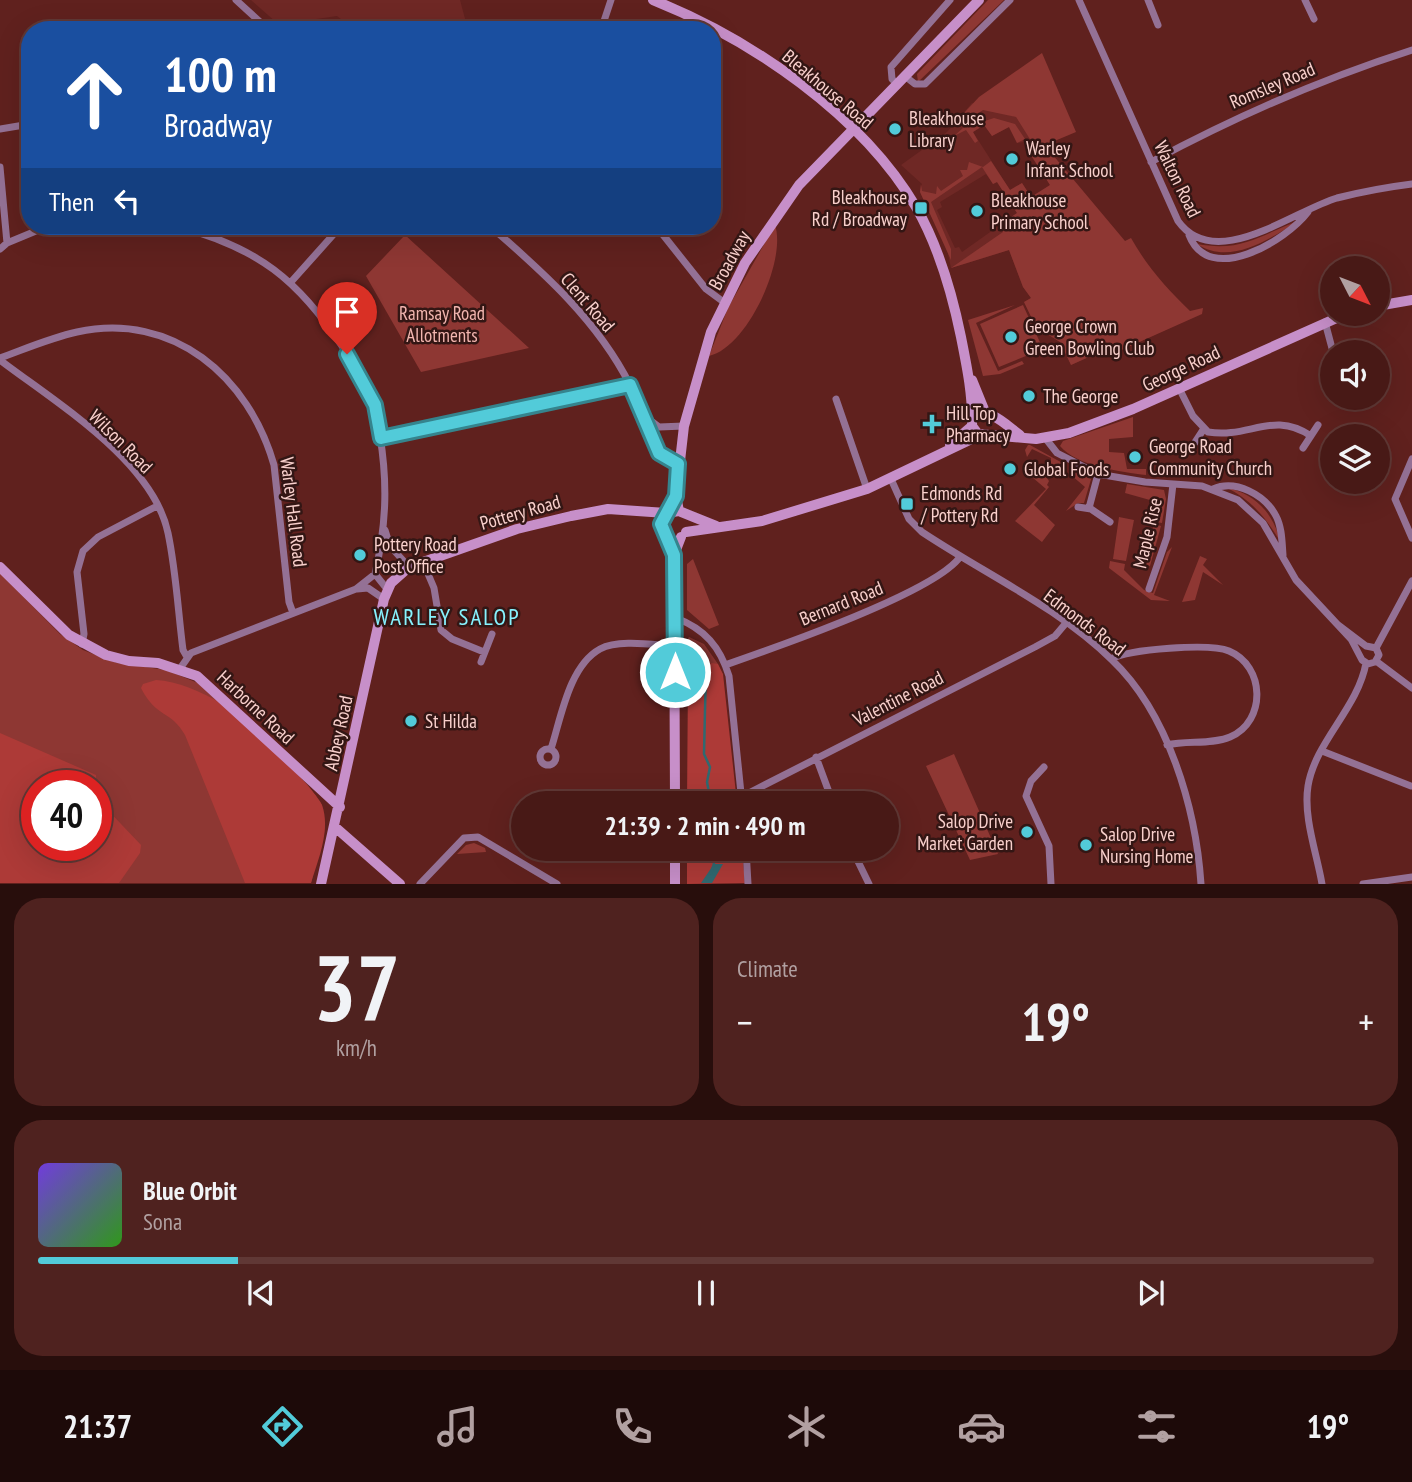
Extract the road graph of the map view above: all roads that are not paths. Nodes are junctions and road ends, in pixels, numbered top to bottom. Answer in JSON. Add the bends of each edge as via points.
{"nodes":[{"id":1,"x":236,"y":0,"type":"edge"},
{"id":2,"x":611,"y":0,"type":"edge"},
{"id":3,"x":653,"y":0,"type":"edge"},
{"id":4,"x":950,"y":0,"type":"edge"},
{"id":5,"x":979,"y":0,"type":"edge"},
{"id":6,"x":1010,"y":0,"type":"edge"},
{"id":7,"x":1079,"y":0,"type":"edge"},
{"id":8,"x":1148,"y":0,"type":"edge"},
{"id":9,"x":1305,"y":0,"type":"edge"},
{"id":10,"x":1314,"y":19,"type":"dead end"},
{"id":11,"x":259,"y":21,"type":"edge"},
{"id":12,"x":604,"y":21,"type":"edge"},
{"id":13,"x":699,"y":21,"type":"edge"},
{"id":14,"x":1158,"y":25,"type":"dead end"},
{"id":15,"x":721,"y":33,"type":"edge"},
{"id":16,"x":1412,"y":50,"type":"edge"},
{"id":17,"x":902,"y":81,"type":"junction"},
{"id":18,"x":21,"y":126,"type":"edge"},
{"id":19,"x":0,"y":129,"type":"edge"},
{"id":20,"x":853,"y":130,"type":"junction"},
{"id":21,"x":1151,"y":162,"type":"junction"},
{"id":22,"x":0,"y":167,"type":"edge"},
{"id":23,"x":1412,"y":184,"type":"edge"},
{"id":24,"x":1309,"y":210,"type":"junction"},
{"id":25,"x":1189,"y":234,"type":"junction"},
{"id":26,"x":26,"y":235,"type":"edge"},
{"id":27,"x":211,"y":235,"type":"edge"},
{"id":28,"x":333,"y":235,"type":"edge"},
{"id":29,"x":500,"y":235,"type":"edge"},
{"id":30,"x":663,"y":235,"type":"edge"},
{"id":31,"x":7,"y":243,"type":"junction"},
{"id":32,"x":0,"y":249,"type":"edge"},
{"id":33,"x":291,"y":282,"type":"junction"},
{"id":34,"x":1412,"y":300,"type":"edge"},
{"id":35,"x":725,"y":303,"type":"junction"},
{"id":36,"x":1390,"y":304,"type":"edge"},
{"id":37,"x":1320,"y":324,"type":"edge"},
{"id":38,"x":0,"y":359,"type":"edge"},
{"id":39,"x":968,"y":373,"type":"junction"},
{"id":40,"x":630,"y":385,"type":"junction"},
{"id":41,"x":1180,"y":388,"type":"junction"},
{"id":42,"x":836,"y":399,"type":"dead end"},
{"id":43,"x":643,"y":414,"type":"junction"},
{"id":44,"x":989,"y":414,"type":"junction"},
{"id":45,"x":973,"y":421,"type":"junction"},
{"id":46,"x":1318,"y":425,"type":"dead end"},
{"id":47,"x":684,"y":426,"type":"junction"},
{"id":48,"x":1203,"y":430,"type":"junction"},
{"id":49,"x":984,"y":435,"type":"junction"},
{"id":50,"x":1311,"y":436,"type":"junction"},
{"id":51,"x":1023,"y":437,"type":"junction"},
{"id":52,"x":381,"y":438,"type":"junction"},
{"id":53,"x":1046,"y":439,"type":"junction"},
{"id":54,"x":1192,"y":447,"type":"dead end"},
{"id":55,"x":1303,"y":448,"type":"dead end"},
{"id":56,"x":944,"y":450,"type":"junction"},
{"id":57,"x":1412,"y":459,"type":"edge"},
{"id":58,"x":678,"y":464,"type":"junction"},
{"id":59,"x":1098,"y":474,"type":"junction"},
{"id":60,"x":891,"y":479,"type":"junction"},
{"id":61,"x":1173,"y":484,"type":"junction"},
{"id":62,"x":867,"y":489,"type":"junction"},
{"id":63,"x":1213,"y":489,"type":"junction"},
{"id":64,"x":157,"y":506,"type":"junction"},
{"id":65,"x":1078,"y":507,"type":"dead end"},
{"id":66,"x":1089,"y":508,"type":"junction"},
{"id":67,"x":634,"y":512,"type":"junction"},
{"id":68,"x":674,"y":513,"type":"junction"},
{"id":69,"x":1110,"y":523,"type":"dead end"},
{"id":70,"x":723,"y":528,"type":"junction"},
{"id":71,"x":385,"y":530,"type":"junction"},
{"id":72,"x":664,"y":532,"type":"junction"},
{"id":73,"x":683,"y":534,"type":"junction"},
{"id":74,"x":1412,"y":538,"type":"edge"},
{"id":75,"x":396,"y":555,"type":"junction"},
{"id":76,"x":674,"y":555,"type":"junction"},
{"id":77,"x":960,"y":557,"type":"junction"},
{"id":78,"x":1283,"y":558,"type":"junction"},
{"id":79,"x":423,"y":562,"type":"junction"},
{"id":80,"x":377,"y":565,"type":"junction"},
{"id":81,"x":0,"y":567,"type":"edge"},
{"id":82,"x":409,"y":567,"type":"junction"},
{"id":83,"x":375,"y":574,"type":"junction"},
{"id":84,"x":1412,"y":581,"type":"edge"},
{"id":85,"x":356,"y":589,"type":"junction"},
{"id":86,"x":1149,"y":590,"type":"dead end"},
{"id":87,"x":386,"y":594,"type":"junction"},
{"id":88,"x":293,"y":613,"type":"junction"},
{"id":89,"x":676,"y":618,"type":"junction"},
{"id":90,"x":1066,"y":623,"type":"junction"},
{"id":91,"x":1338,"y":624,"type":"junction"},
{"id":92,"x":492,"y":634,"type":"dead end"},
{"id":93,"x":82,"y":644,"type":"junction"},
{"id":94,"x":675,"y":646,"type":"junction"},
{"id":95,"x":1366,"y":646,"type":"junction"},
{"id":96,"x":1376,"y":648,"type":"junction"},
{"id":97,"x":484,"y":652,"type":"junction"},
{"id":98,"x":1360,"y":654,"type":"junction"},
{"id":99,"x":187,"y":657,"type":"junction"},
{"id":100,"x":1111,"y":659,"type":"junction"},
{"id":101,"x":1376,"y":661,"type":"junction"},
{"id":102,"x":481,"y":662,"type":"dead end"},
{"id":103,"x":1366,"y":663,"type":"junction"},
{"id":104,"x":725,"y":665,"type":"junction"},
{"id":105,"x":179,"y":670,"type":"junction"},
{"id":106,"x":1412,"y":688,"type":"edge"},
{"id":107,"x":1167,"y":745,"type":"junction"},
{"id":108,"x":551,"y":749,"type":"dead end"},
{"id":109,"x":1322,"y":751,"type":"junction"},
{"id":110,"x":816,"y":757,"type":"junction"},
{"id":111,"x":1044,"y":766,"type":"dead end"},
{"id":112,"x":1411,"y":786,"type":"edge"},
{"id":113,"x":675,"y":791,"type":"edge"},
{"id":114,"x":741,"y":791,"type":"edge"},
{"id":115,"x":757,"y":791,"type":"edge"},
{"id":116,"x":829,"y":791,"type":"edge"},
{"id":117,"x":340,"y":807,"type":"junction"},
{"id":118,"x":335,"y":827,"type":"junction"},
{"id":119,"x":675,"y":861,"type":"edge"},
{"id":120,"x":747,"y":861,"type":"edge"},
{"id":121,"x":858,"y":861,"type":"edge"},
{"id":122,"x":1412,"y":877,"type":"edge"},
{"id":123,"x":321,"y":884,"type":"edge"},
{"id":124,"x":400,"y":884,"type":"edge"},
{"id":125,"x":420,"y":884,"type":"edge"},
{"id":126,"x":556,"y":884,"type":"edge"},
{"id":127,"x":675,"y":884,"type":"edge"},
{"id":128,"x":748,"y":884,"type":"edge"},
{"id":129,"x":869,"y":884,"type":"edge"},
{"id":130,"x":1051,"y":884,"type":"edge"},
{"id":131,"x":1201,"y":884,"type":"edge"},
{"id":132,"x":1322,"y":884,"type":"edge"},
{"id":133,"x":1363,"y":884,"type":"edge"}],
"edges":[{"from":1,"to":11,"type":"street"},
{"from":2,"to":12,"type":"street"},
{"from":3,"to":13,"type":"street","name":"Bleakhouse Road"},
{"from":4,"to":17,"type":"street","via":[[891,67],[891,79]]},
{"from":5,"to":17,"type":"street","name":"Broadway"},
{"from":6,"to":17,"type":"street","via":[[925,83]]},
{"from":7,"to":21,"type":"street","name":"Walton Road"},
{"from":8,"to":14,"type":"street"},
{"from":9,"to":10,"type":"street"},
{"from":15,"to":20,"type":"street","name":"Bleakhouse Road","via":[[747,47]]},
{"from":16,"to":21,"type":"street","name":"Romsley Road","via":[[1346,71],[1224,123]]},
{"from":17,"to":20,"type":"street","name":"Broadway"},
{"from":18,"to":19,"type":"street"},
{"from":20,"to":35,"type":"street","name":"Broadway","via":[[778,211]]},
{"from":20,"to":39,"type":"street","name":"Bleakhouse Road","via":[[894,174],[918,211],[949,285]]},
{"from":21,"to":25,"type":"street","name":"Walton Road","via":[[1178,221]]},
{"from":22,"to":31,"type":"street"},
{"from":23,"to":24,"type":"street","name":"Walton Road","via":[[1336,199]]},
{"from":24,"to":25,"type":"street","name":"Walton Road","via":[[1236,240],[1211,241]]},
{"from":24,"to":25,"type":"street","via":[[1277,241],[1223,259],[1204,254]]},
{"from":26,"to":31,"type":"street"},
{"from":27,"to":33,"type":"street","via":[[257,257]]},
{"from":28,"to":33,"type":"street"},
{"from":29,"to":40,"type":"street","name":"Clent Road","via":[[573,304]]},
{"from":30,"to":35,"type":"street","via":[[706,289]]},
{"from":31,"to":32,"type":"street"},
{"from":33,"to":52,"type":"street","via":[[315,306],[359,371],[375,405]]},
{"from":34,"to":36,"type":"street"},
{"from":35,"to":47,"type":"street","name":"Broadway","via":[[702,359]]},
{"from":37,"to":41,"type":"street","name":"George Road"},
{"from":38,"to":64,"type":"street","name":"Wilson Road","via":[[111,448],[141,480]]},
{"from":38,"to":88,"type":"street","name":"Warley Hall Road","via":[[78,332],[122,328],[170,340],[211,363],[242,396],[268,443]]},
{"from":39,"to":44,"type":"street","name":"Bleakhouse Road"},
{"from":39,"to":45,"type":"street","name":"Bleakhouse Road"},
{"from":40,"to":43,"type":"street","name":"Clent Road"},
{"from":40,"to":52,"type":"street"},
{"from":41,"to":48,"type":"street"},
{"from":41,"to":53,"type":"street","name":"George Road"},
{"from":42,"to":62,"type":"street"},
{"from":43,"to":47,"type":"street","via":[[659,427]]},
{"from":43,"to":58,"type":"street","name":"Clent Road","via":[[659,453]]},
{"from":44,"to":45,"type":"street","name":"Pottery Road"},
{"from":44,"to":49,"type":"street","via":[[994,428]]},
{"from":44,"to":51,"type":"street","name":"George Road"},
{"from":45,"to":49,"type":"street"},
{"from":45,"to":56,"type":"street","name":"Pottery Road"},
{"from":46,"to":50,"type":"street"},
{"from":47,"to":58,"type":"street","name":"Broadway"},
{"from":48,"to":50,"type":"street","via":[[1233,434],[1283,422]]},
{"from":48,"to":54,"type":"street"},
{"from":49,"to":51,"type":"street","name":"George Road"},
{"from":49,"to":56,"type":"street","name":"Pottery Road"},
{"from":50,"to":55,"type":"street"},
{"from":51,"to":53,"type":"street","name":"George Road"},
{"from":52,"to":71,"type":"street","via":[[386,470]]},
{"from":53,"to":59,"type":"street","via":[[1057,453]]},
{"from":56,"to":60,"type":"street","name":"Pottery Road"},
{"from":57,"to":74,"type":"street","via":[[1395,499]]},
{"from":58,"to":68,"type":"street","name":"Broadway"},
{"from":59,"to":61,"type":"street"},
{"from":59,"to":66,"type":"street"},
{"from":60,"to":62,"type":"street","name":"Pottery Road"},
{"from":60,"to":77,"type":"street","name":"Edmonds Road","via":[[909,519]]},
{"from":61,"to":63,"type":"street"},
{"from":61,"to":86,"type":"street","name":"Maple Rise","via":[[1168,531]]},
{"from":62,"to":70,"type":"street","name":"Pottery Road"},
{"from":63,"to":78,"type":"street","via":[[1249,509]]},
{"from":63,"to":78,"type":"street","via":[[1233,486],[1260,497],[1277,516]]},
{"from":64,"to":93,"type":"street","via":[[98,537],[83,551],[77,572]]},
{"from":64,"to":99,"type":"street","name":"Wilson Road","via":[[168,532]]},
{"from":65,"to":66,"type":"street"},
{"from":66,"to":69,"type":"street"},
{"from":67,"to":68,"type":"street","name":"Pottery Road"},
{"from":67,"to":72,"type":"street","name":"Pottery Road"},
{"from":67,"to":79,"type":"street","name":"Pottery Road","via":[[608,509],[557,519]]},
{"from":68,"to":70,"type":"street","name":"Pottery Road"},
{"from":68,"to":72,"type":"street","name":"Broadway"},
{"from":68,"to":73,"type":"street","via":[[688,524]]},
{"from":70,"to":73,"type":"street","name":"Pottery Road"},
{"from":71,"to":75,"type":"street"},
{"from":71,"to":80,"type":"street"},
{"from":72,"to":73,"type":"street","name":"Pottery Road"},
{"from":72,"to":76,"type":"street"},
{"from":73,"to":76,"type":"street"},
{"from":75,"to":80,"type":"street"},
{"from":75,"to":82,"type":"street"},
{"from":76,"to":89,"type":"street"},
{"from":77,"to":90,"type":"street","name":"Edmonds Road"},
{"from":77,"to":104,"type":"street","name":"Bernard Road","via":[[943,574],[892,600]]},
{"from":78,"to":91,"type":"street","via":[[1310,597]]},
{"from":79,"to":82,"type":"street","name":"Pottery Road"},
{"from":79,"to":97,"type":"street","via":[[434,589],[439,626],[452,639]]},
{"from":80,"to":83,"type":"street"},
{"from":81,"to":93,"type":"street","name":"Harborne Road"},
{"from":82,"to":87,"type":"street","name":"Pottery Road"},
{"from":83,"to":85,"type":"street"},
{"from":83,"to":87,"type":"street"},
{"from":84,"to":96,"type":"street"},
{"from":85,"to":87,"type":"street"},
{"from":85,"to":88,"type":"street"},
{"from":87,"to":117,"type":"street","name":"Abbey Road"},
{"from":88,"to":99,"type":"street"},
{"from":89,"to":94,"type":"street"},
{"from":89,"to":104,"type":"street","via":[[693,624],[711,639]]},
{"from":90,"to":100,"type":"street","name":"Edmonds Road"},
{"from":90,"to":110,"type":"street","name":"Valentine Road","via":[[1055,636]]},
{"from":91,"to":95,"type":"street"},
{"from":91,"to":98,"type":"street"},
{"from":92,"to":97,"type":"street"},
{"from":93,"to":105,"type":"street","name":"Harborne Road","via":[[118,658]]},
{"from":94,"to":108,"type":"street","via":[[600,649],[575,679]]},
{"from":94,"to":113,"type":"street"},
{"from":95,"to":96,"type":"street"},
{"from":95,"to":98,"type":"street"},
{"from":96,"to":101,"type":"street"},
{"from":97,"to":102,"type":"street"},
{"from":98,"to":103,"type":"street"},
{"from":99,"to":105,"type":"street"},
{"from":100,"to":107,"type":"street","name":"Edmonds Road","via":[[1149,709]]},
{"from":100,"to":107,"type":"street","via":[[1133,653],[1220,649],[1237,655],[1251,671],[1257,699],[1244,728],[1222,740]]},
{"from":101,"to":103,"type":"street"},
{"from":101,"to":106,"type":"street"},
{"from":103,"to":109,"type":"street","via":[[1350,705]]},
{"from":104,"to":114,"type":"street"},
{"from":105,"to":117,"type":"street","name":"Harborne Road","via":[[211,687]]},
{"from":107,"to":131,"type":"street","name":"Edmonds Road","via":[[1191,820]]},
{"from":109,"to":112,"type":"street"},
{"from":109,"to":132,"type":"street","via":[[1308,785]]},
{"from":110,"to":115,"type":"street","name":"Valentine Road"},
{"from":110,"to":116,"type":"street"},
{"from":111,"to":130,"type":"street","via":[[1026,793],[1049,846]]},
{"from":117,"to":118,"type":"street","name":"Abbey Road"},
{"from":118,"to":123,"type":"street","name":"Abbey Road"},
{"from":118,"to":124,"type":"street"},
{"from":119,"to":127,"type":"street"},
{"from":120,"to":128,"type":"street"},
{"from":121,"to":129,"type":"street"},
{"from":122,"to":133,"type":"street"},
{"from":125,"to":126,"type":"street","via":[[464,838],[478,837]]}]}
